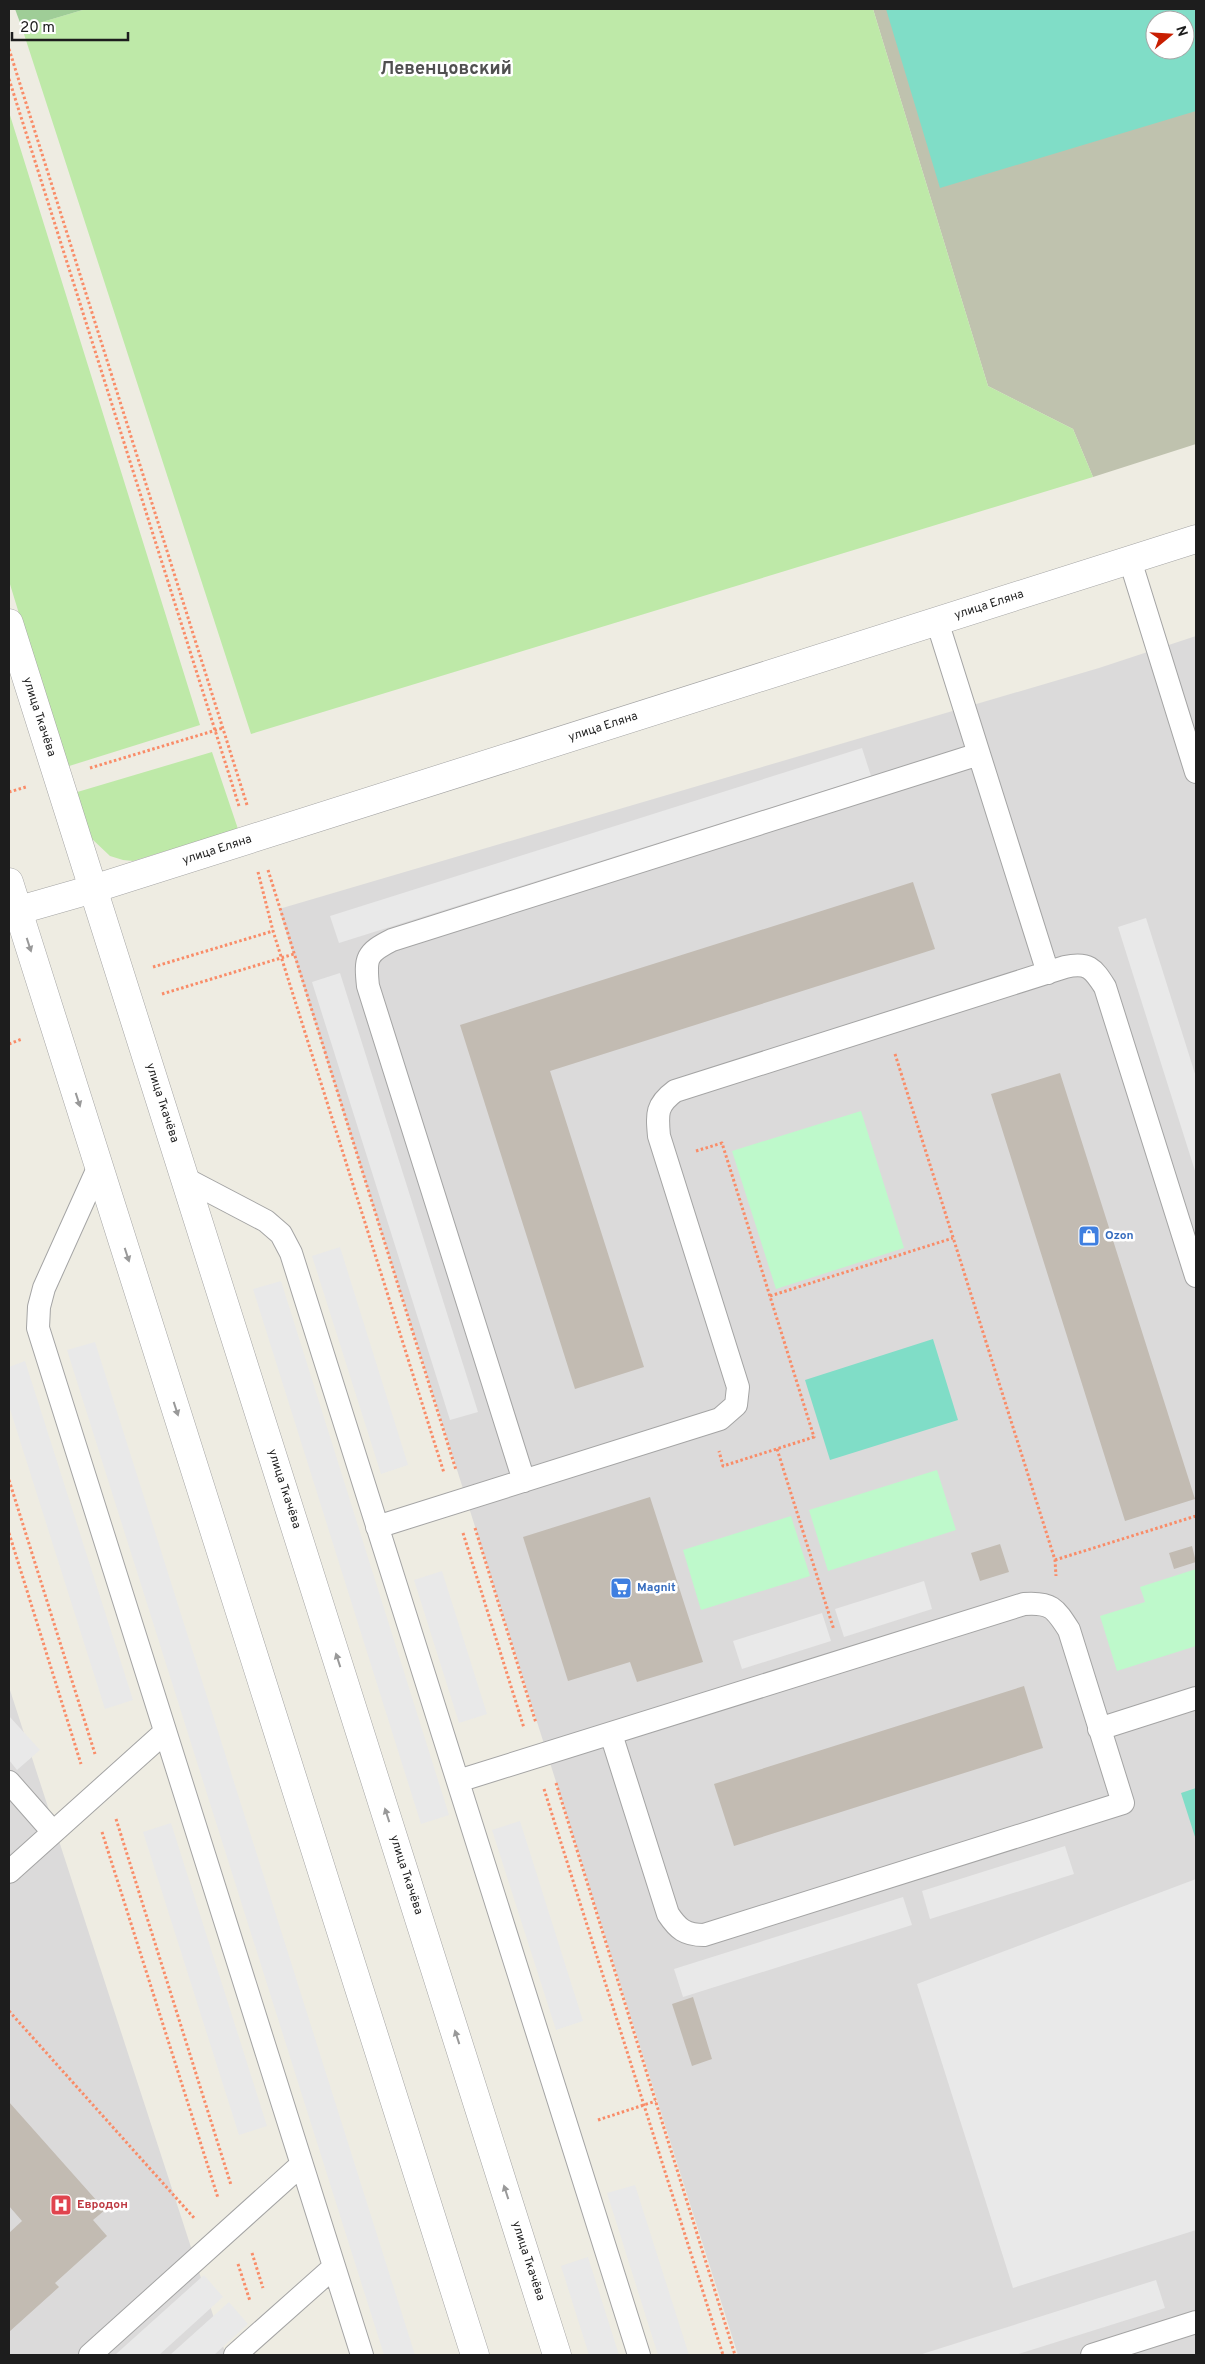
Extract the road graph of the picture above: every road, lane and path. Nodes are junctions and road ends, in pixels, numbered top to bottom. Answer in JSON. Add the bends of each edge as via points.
{"nodes":[{"id":1,"x":9,"y":49,"type":"edge"},
{"id":2,"x":9,"y":79,"type":"edge"},
{"id":3,"x":1196,"y":539,"type":"edge"},
{"id":4,"x":1130,"y":560,"type":"junction"},
{"id":5,"x":937,"y":621,"type":"junction"},
{"id":6,"x":9,"y":623,"type":"edge"},
{"id":7,"x":223,"y":728,"type":"junction"},
{"id":8,"x":216,"y":730,"type":"junction"},
{"id":9,"x":979,"y":754,"type":"junction"},
{"id":10,"x":1196,"y":772,"type":"edge"},
{"id":11,"x":58,"y":778,"type":"junction"},
{"id":12,"x":9,"y":792,"type":"edge"},
{"id":13,"x":253,"y":838,"type":"junction"},
{"id":14,"x":9,"y":882,"type":"edge"},
{"id":15,"x":93,"y":889,"type":"junction"},
{"id":16,"x":13,"y":912,"type":"edge"},
{"id":17,"x":294,"y":954,"type":"junction"},
{"id":18,"x":281,"y":958,"type":"junction"},
{"id":19,"x":1048,"y":973,"type":"junction"},
{"id":20,"x":130,"y":1004,"type":"junction"},
{"id":21,"x":886,"y":1024,"type":"junction"},
{"id":22,"x":666,"y":1161,"type":"junction"},
{"id":23,"x":99,"y":1166,"type":"junction"},
{"id":24,"x":186,"y":1179,"type":"junction"},
{"id":25,"x":953,"y":1238,"type":"junction"},
{"id":26,"x":1195,"y":1265,"type":"edge"},
{"id":27,"x":770,"y":1296,"type":"junction"},
{"id":28,"x":710,"y":1422,"type":"junction"},
{"id":29,"x":777,"y":1449,"type":"junction"},
{"id":30,"x":9,"y":1480,"type":"edge"},
{"id":31,"x":524,"y":1481,"type":"junction"},
{"id":32,"x":459,"y":1501,"type":"junction"},
{"id":33,"x":1196,"y":1516,"type":"edge"},
{"id":34,"x":377,"y":1528,"type":"junction"},
{"id":35,"x":9,"y":1533,"type":"edge"},
{"id":36,"x":1055,"y":1560,"type":"junction"},
{"id":37,"x":1057,"y":1611,"type":"junction"},
{"id":38,"x":843,"y":1660,"type":"junction"},
{"id":39,"x":1196,"y":1698,"type":"edge"},
{"id":40,"x":1100,"y":1729,"type":"junction"},
{"id":41,"x":165,"y":1732,"type":"junction"},
{"id":42,"x":610,"y":1734,"type":"junction"},
{"id":43,"x":95,"y":1755,"type":"dead end"},
{"id":44,"x":540,"y":1756,"type":"junction"},
{"id":45,"x":82,"y":1765,"type":"dead end"},
{"id":46,"x":9,"y":1782,"type":"edge"},
{"id":47,"x":458,"y":1782,"type":"junction"},
{"id":48,"x":115,"y":1817,"type":"dead end"},
{"id":49,"x":100,"y":1824,"type":"dead end"},
{"id":50,"x":53,"y":1832,"type":"junction"},
{"id":51,"x":9,"y":1872,"type":"edge"},
{"id":52,"x":9,"y":2011,"type":"edge"},
{"id":53,"x":656,"y":2101,"type":"junction"},
{"id":54,"x":643,"y":2105,"type":"junction"},
{"id":55,"x":597,"y":2120,"type":"dead end"},
{"id":56,"x":301,"y":2165,"type":"junction"},
{"id":57,"x":232,"y":2189,"type":"dead end"},
{"id":58,"x":221,"y":2208,"type":"dead end"},
{"id":59,"x":216,"y":2242,"type":"junction"},
{"id":60,"x":249,"y":2244,"type":"dead end"},
{"id":61,"x":236,"y":2255,"type":"dead end"},
{"id":62,"x":334,"y":2267,"type":"junction"},
{"id":63,"x":265,"y":2295,"type":"dead end"},
{"id":64,"x":251,"y":2306,"type":"dead end"},
{"id":65,"x":1196,"y":2322,"type":"edge"},
{"id":66,"x":90,"y":2355,"type":"edge"},
{"id":67,"x":235,"y":2355,"type":"edge"},
{"id":68,"x":362,"y":2355,"type":"edge"},
{"id":69,"x":475,"y":2355,"type":"edge"},
{"id":70,"x":557,"y":2355,"type":"edge"},
{"id":71,"x":639,"y":2355,"type":"edge"},
{"id":72,"x":723,"y":2355,"type":"edge"},
{"id":73,"x":735,"y":2355,"type":"edge"},
{"id":74,"x":1092,"y":2355,"type":"edge"}],
"edges":[{"from":1,"to":7,"type":"path"},
{"from":2,"to":8,"type":"path"},
{"from":3,"to":4,"type":"street","name":"улица Еляна"},
{"from":4,"to":5,"type":"street","name":"улица Еляна"},
{"from":4,"to":10,"type":"lane"},
{"from":5,"to":9,"type":"lane"},
{"from":5,"to":13,"type":"street","name":"улица Еляна"},
{"from":6,"to":11,"type":"street","name":"улица Ткачёва"},
{"from":7,"to":8,"type":"path"},
{"from":7,"to":13,"type":"path"},
{"from":8,"to":11,"type":"path"},
{"from":8,"to":13,"type":"path"},
{"from":9,"to":19,"type":"lane"},
{"from":9,"to":31,"type":"lane","via":[[392,940],[374,949],[366,965],[368,986]]},
{"from":11,"to":12,"type":"path"},
{"from":11,"to":15,"type":"street","name":"улица Ткачёва"},
{"from":13,"to":15,"type":"street","name":"улица Еляна"},
{"from":13,"to":17,"type":"path"},
{"from":13,"to":18,"type":"path"},
{"from":14,"to":16,"type":"street"},
{"from":15,"to":16,"type":"street","name":"улица Еляна"},
{"from":15,"to":20,"type":"street","name":"улица Ткачёва"},
{"from":16,"to":23,"type":"street","one_way":true},
{"from":17,"to":18,"type":"path"},
{"from":17,"to":32,"type":"path"},
{"from":18,"to":20,"type":"path"},
{"from":18,"to":32,"type":"path"},
{"from":19,"to":21,"type":"lane"},
{"from":19,"to":26,"type":"lane","via":[[1081,964],[1095,971],[1105,987]]},
{"from":20,"to":24,"type":"street","name":"улица Ткачёва"},
{"from":21,"to":22,"type":"lane","via":[[675,1091],[663,1100],[657,1115]]},
{"from":21,"to":25,"type":"path"},
{"from":22,"to":27,"type":"path","via":[[722,1143]]},
{"from":22,"to":28,"type":"lane","via":[[738,1387],[736,1405],[720,1419]]},
{"from":23,"to":41,"type":"lane","via":[[44,1288],[38,1328]]},
{"from":23,"to":69,"type":"street","one_way":true},
{"from":24,"to":34,"type":"lane","via":[[266,1221],[281,1234],[291,1253]]},
{"from":70,"to":24,"type":"street","name":"улица Ткачёва","one_way":true},
{"from":25,"to":27,"type":"path"},
{"from":25,"to":36,"type":"path"},
{"from":27,"to":29,"type":"path","via":[[814,1438]]},
{"from":28,"to":29,"type":"path","via":[[724,1466]]},
{"from":28,"to":31,"type":"lane"},
{"from":29,"to":38,"type":"path"},
{"from":30,"to":43,"type":"path"},
{"from":31,"to":32,"type":"lane"},
{"from":32,"to":34,"type":"lane"},
{"from":32,"to":44,"type":"path"},
{"from":32,"to":44,"type":"path"},
{"from":33,"to":36,"type":"path"},
{"from":34,"to":47,"type":"lane"},
{"from":35,"to":45,"type":"path"},
{"from":36,"to":37,"type":"path"},
{"from":37,"to":38,"type":"lane","via":[[1043,1602],[1024,1604]]},
{"from":37,"to":40,"type":"lane","via":[[1069,1630]]},
{"from":38,"to":42,"type":"lane"},
{"from":39,"to":40,"type":"lane"},
{"from":40,"to":42,"type":"lane","via":[[1123,1803],[704,1935],[689,1935],[677,1928],[668,1914]]},
{"from":41,"to":50,"type":"lane"},
{"from":41,"to":56,"type":"lane"},
{"from":42,"to":44,"type":"lane"},
{"from":44,"to":47,"type":"lane"},
{"from":44,"to":53,"type":"path"},
{"from":44,"to":54,"type":"path"},
{"from":46,"to":50,"type":"lane"},
{"from":47,"to":71,"type":"lane"},
{"from":48,"to":57,"type":"path"},
{"from":49,"to":58,"type":"path"},
{"from":50,"to":51,"type":"lane"},
{"from":52,"to":59,"type":"path"},
{"from":53,"to":54,"type":"path"},
{"from":53,"to":73,"type":"path"},
{"from":54,"to":55,"type":"path"},
{"from":54,"to":72,"type":"path"},
{"from":56,"to":59,"type":"lane"},
{"from":56,"to":62,"type":"lane"},
{"from":59,"to":66,"type":"lane"},
{"from":60,"to":63,"type":"path"},
{"from":61,"to":64,"type":"path"},
{"from":62,"to":67,"type":"lane"},
{"from":62,"to":68,"type":"lane"},
{"from":65,"to":74,"type":"lane"}]}
